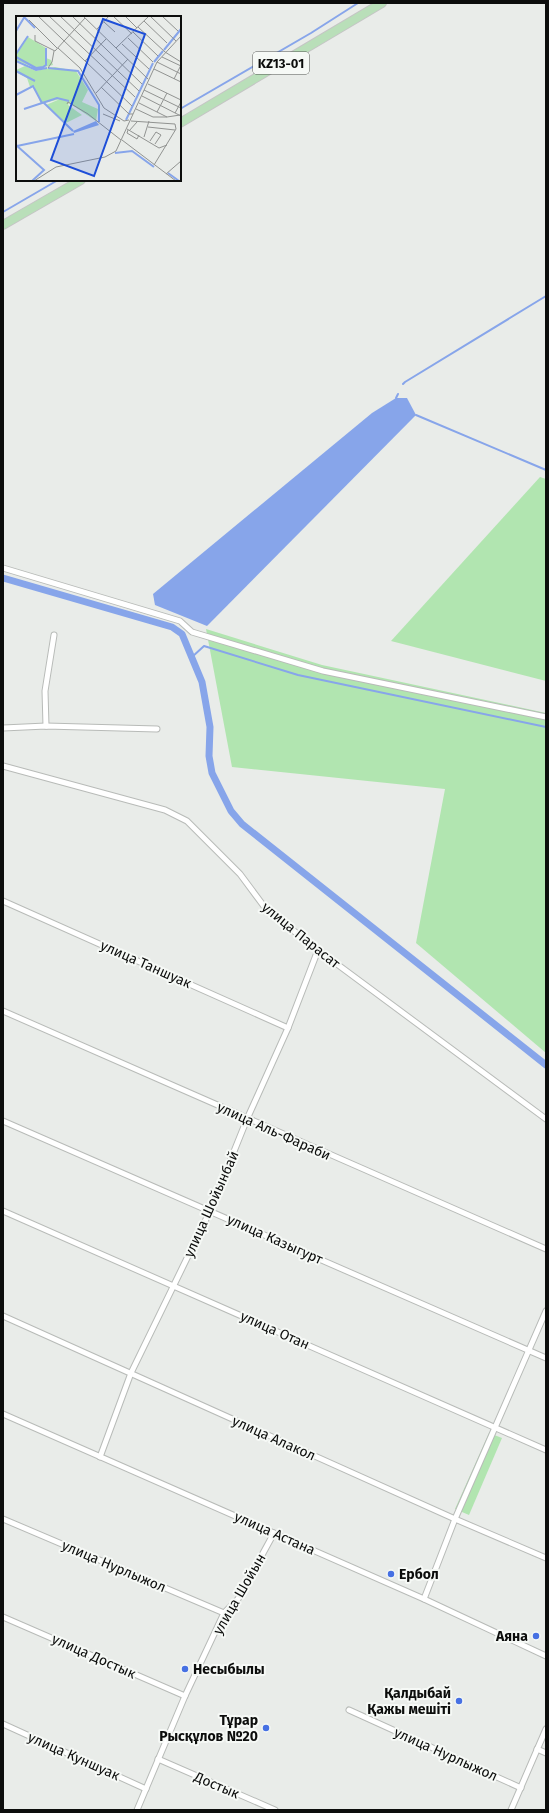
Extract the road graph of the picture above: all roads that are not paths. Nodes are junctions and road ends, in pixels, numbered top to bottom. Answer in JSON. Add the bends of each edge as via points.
{"nodes":[{"id":1,"x":382,"y":3,"type":"edge"},
{"id":2,"x":181,"y":122,"type":"edge"},
{"id":3,"x":79,"y":181,"type":"edge"},
{"id":4,"x":3,"y":225,"type":"edge"},
{"id":5,"x":3,"y":568,"type":"edge"},
{"id":6,"x":54,"y":636,"type":"dead end"},
{"id":7,"x":546,"y":717,"type":"edge"},
{"id":8,"x":46,"y":726,"type":"junction"},
{"id":9,"x":3,"y":728,"type":"edge"},
{"id":10,"x":157,"y":729,"type":"dead end"},
{"id":11,"x":3,"y":766,"type":"edge"},
{"id":12,"x":3,"y":901,"type":"edge"},
{"id":13,"x":318,"y":950,"type":"junction"},
{"id":14,"x":3,"y":1011,"type":"edge"},
{"id":15,"x":288,"y":1028,"type":"junction"},
{"id":16,"x":247,"y":1119,"type":"junction"},
{"id":17,"x":546,"y":1119,"type":"edge"},
{"id":18,"x":3,"y":1121,"type":"edge"},
{"id":19,"x":3,"y":1211,"type":"edge"},
{"id":20,"x":210,"y":1211,"type":"junction"},
{"id":21,"x":546,"y":1248,"type":"edge"},
{"id":22,"x":174,"y":1285,"type":"junction"},
{"id":23,"x":546,"y":1311,"type":"edge"},
{"id":24,"x":3,"y":1316,"type":"edge"},
{"id":25,"x":529,"y":1351,"type":"junction"},
{"id":26,"x":546,"y":1358,"type":"edge"},
{"id":27,"x":131,"y":1373,"type":"junction"},
{"id":28,"x":3,"y":1414,"type":"edge"},
{"id":29,"x":495,"y":1428,"type":"junction"},
{"id":30,"x":546,"y":1450,"type":"edge"},
{"id":31,"x":100,"y":1457,"type":"junction"},
{"id":32,"x":3,"y":1519,"type":"edge"},
{"id":33,"x":455,"y":1519,"type":"junction"},
{"id":34,"x":274,"y":1533,"type":"junction"},
{"id":35,"x":546,"y":1558,"type":"edge"},
{"id":36,"x":424,"y":1599,"type":"junction"},
{"id":37,"x":224,"y":1614,"type":"junction"},
{"id":38,"x":3,"y":1616,"type":"edge"},
{"id":39,"x":546,"y":1656,"type":"edge"},
{"id":40,"x":185,"y":1696,"type":"junction"},
{"id":41,"x":349,"y":1710,"type":"dead end"},
{"id":42,"x":3,"y":1724,"type":"edge"},
{"id":43,"x":546,"y":1728,"type":"edge"},
{"id":44,"x":537,"y":1748,"type":"junction"},
{"id":45,"x":546,"y":1753,"type":"edge"},
{"id":46,"x":158,"y":1760,"type":"junction"},
{"id":47,"x":521,"y":1788,"type":"junction"},
{"id":48,"x":146,"y":1789,"type":"junction"},
{"id":49,"x":137,"y":1810,"type":"edge"},
{"id":50,"x":275,"y":1810,"type":"edge"},
{"id":51,"x":511,"y":1810,"type":"edge"}],
"edges":[{"from":1,"to":2,"type":"main road","number":"KZ13-01"},
{"from":3,"to":4,"type":"main road"},
{"from":5,"to":7,"type":"street","via":[[180,621],[192,632],[323,671]]},
{"from":6,"to":8,"type":"street","via":[[45,692]]},
{"from":8,"to":9,"type":"street"},
{"from":8,"to":10,"type":"street"},
{"from":11,"to":13,"type":"street","name":"улица Парасат","via":[[165,810],[187,821],[240,874],[266,909]]},
{"from":12,"to":15,"type":"street","name":"улица Таншуак"},
{"from":13,"to":15,"type":"street","name":"улица Шойынбай"},
{"from":13,"to":17,"type":"street","name":"улица Парасат"},
{"from":14,"to":16,"type":"street","name":"улица Аль-Фараби"},
{"from":15,"to":16,"type":"street","name":"улица Шойынбай"},
{"from":16,"to":20,"type":"street","name":"улица Шойынбай"},
{"from":16,"to":21,"type":"street","name":"улица Аль-Фараби"},
{"from":18,"to":20,"type":"street","name":"улица Казыгурт"},
{"from":19,"to":22,"type":"street","name":"улица Отан"},
{"from":20,"to":22,"type":"street","name":"улица Шойынбай"},
{"from":20,"to":25,"type":"street","name":"улица Казыгурт"},
{"from":22,"to":27,"type":"street","name":"улица Шойынбай"},
{"from":22,"to":29,"type":"street","name":"улица Отан"},
{"from":23,"to":25,"type":"street"},
{"from":24,"to":27,"type":"street","name":"улица Алакол"},
{"from":25,"to":26,"type":"street","name":"улица Казыгурт"},
{"from":25,"to":29,"type":"street"},
{"from":27,"to":31,"type":"street","name":"улица Шойынбай"},
{"from":27,"to":33,"type":"street","name":"улица Алакол"},
{"from":28,"to":31,"type":"street","name":"улица Астана"},
{"from":29,"to":30,"type":"street","name":"улица Отан"},
{"from":29,"to":33,"type":"street"},
{"from":31,"to":34,"type":"street","name":"улица Астана"},
{"from":32,"to":37,"type":"street","name":"улица Нурлыжол"},
{"from":33,"to":35,"type":"street","name":"улица Алакол"},
{"from":33,"to":36,"type":"street"},
{"from":34,"to":36,"type":"street","name":"улица Астана"},
{"from":34,"to":37,"type":"street","name":"улица Шойын","via":[[238,1599]]},
{"from":36,"to":39,"type":"street","name":"улица Астана"},
{"from":37,"to":40,"type":"street","name":"улица Шойын"},
{"from":38,"to":40,"type":"street","name":"улица Достык"},
{"from":40,"to":46,"type":"street","name":"улица Шойын"},
{"from":41,"to":47,"type":"street","name":"улица Нурлыжол"},
{"from":42,"to":48,"type":"street","name":"улица Куншуак"},
{"from":43,"to":44,"type":"street"},
{"from":44,"to":45,"type":"street"},
{"from":44,"to":47,"type":"street"},
{"from":46,"to":48,"type":"street","name":"улица Шойын"},
{"from":46,"to":50,"type":"street","name":"Достык"},
{"from":47,"to":51,"type":"street"},
{"from":48,"to":49,"type":"street","name":"улица Шойын"}]}
